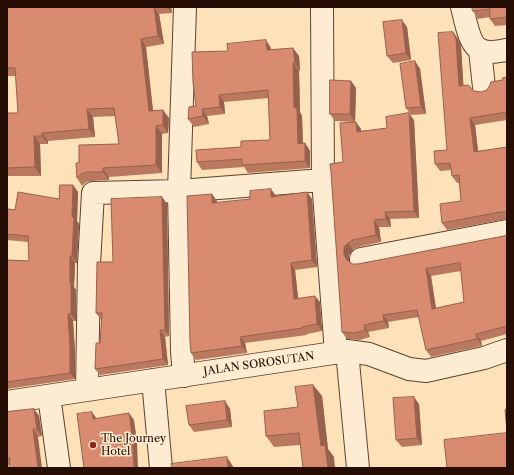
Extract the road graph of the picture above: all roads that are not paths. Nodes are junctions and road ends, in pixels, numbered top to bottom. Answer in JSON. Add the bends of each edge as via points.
{"nodes":[{"id":1,"x":185,"y":7,"type":"edge"},
{"id":2,"x":322,"y":7,"type":"edge"},
{"id":3,"x":462,"y":7,"type":"edge"},
{"id":4,"x":480,"y":50,"type":"junction"},
{"id":5,"x":507,"y":50,"type":"edge"},
{"id":6,"x":484,"y":88,"type":"dead end"},
{"id":7,"x":323,"y":180,"type":"junction"},
{"id":8,"x":179,"y":191,"type":"junction"},
{"id":9,"x":507,"y":231,"type":"edge"},
{"id":10,"x":362,"y":259,"type":"dead end"},
{"id":11,"x":507,"y":350,"type":"edge"},
{"id":12,"x":342,"y":352,"type":"junction"},
{"id":13,"x":184,"y":376,"type":"junction"},
{"id":14,"x":153,"y":380,"type":"junction"},
{"id":15,"x":87,"y":390,"type":"junction"},
{"id":16,"x":49,"y":396,"type":"junction"},
{"id":17,"x":7,"y":402,"type":"edge"},
{"id":18,"x":59,"y":468,"type":"edge"},
{"id":19,"x":161,"y":468,"type":"edge"},
{"id":20,"x":358,"y":468,"type":"edge"}],
"edges":[{"from":1,"to":8,"type":"street"},
{"from":2,"to":7,"type":"street"},
{"from":3,"to":4,"type":"street","via":[[468,31]]},
{"from":4,"to":5,"type":"street"},
{"from":4,"to":6,"type":"street"},
{"from":7,"to":8,"type":"street"},
{"from":7,"to":12,"type":"street"},
{"from":8,"to":13,"type":"street"},
{"from":8,"to":15,"type":"street","via":[[93,193]]},
{"from":9,"to":10,"type":"street"},
{"from":11,"to":12,"type":"street","name":"JALAN SOROSUTAN","via":[[426,371],[409,369],[370,354]]},
{"from":12,"to":13,"type":"street","name":"JALAN SOROSUTAN"},
{"from":12,"to":20,"type":"street"},
{"from":13,"to":14,"type":"street","name":"JALAN SOROSUTAN"},
{"from":14,"to":15,"type":"street","name":"JALAN SOROSUTAN"},
{"from":14,"to":19,"type":"street"},
{"from":15,"to":16,"type":"street","name":"JALAN SOROSUTAN"},
{"from":16,"to":17,"type":"street","name":"JALAN SOROSUTAN"},
{"from":16,"to":18,"type":"street"}]}
